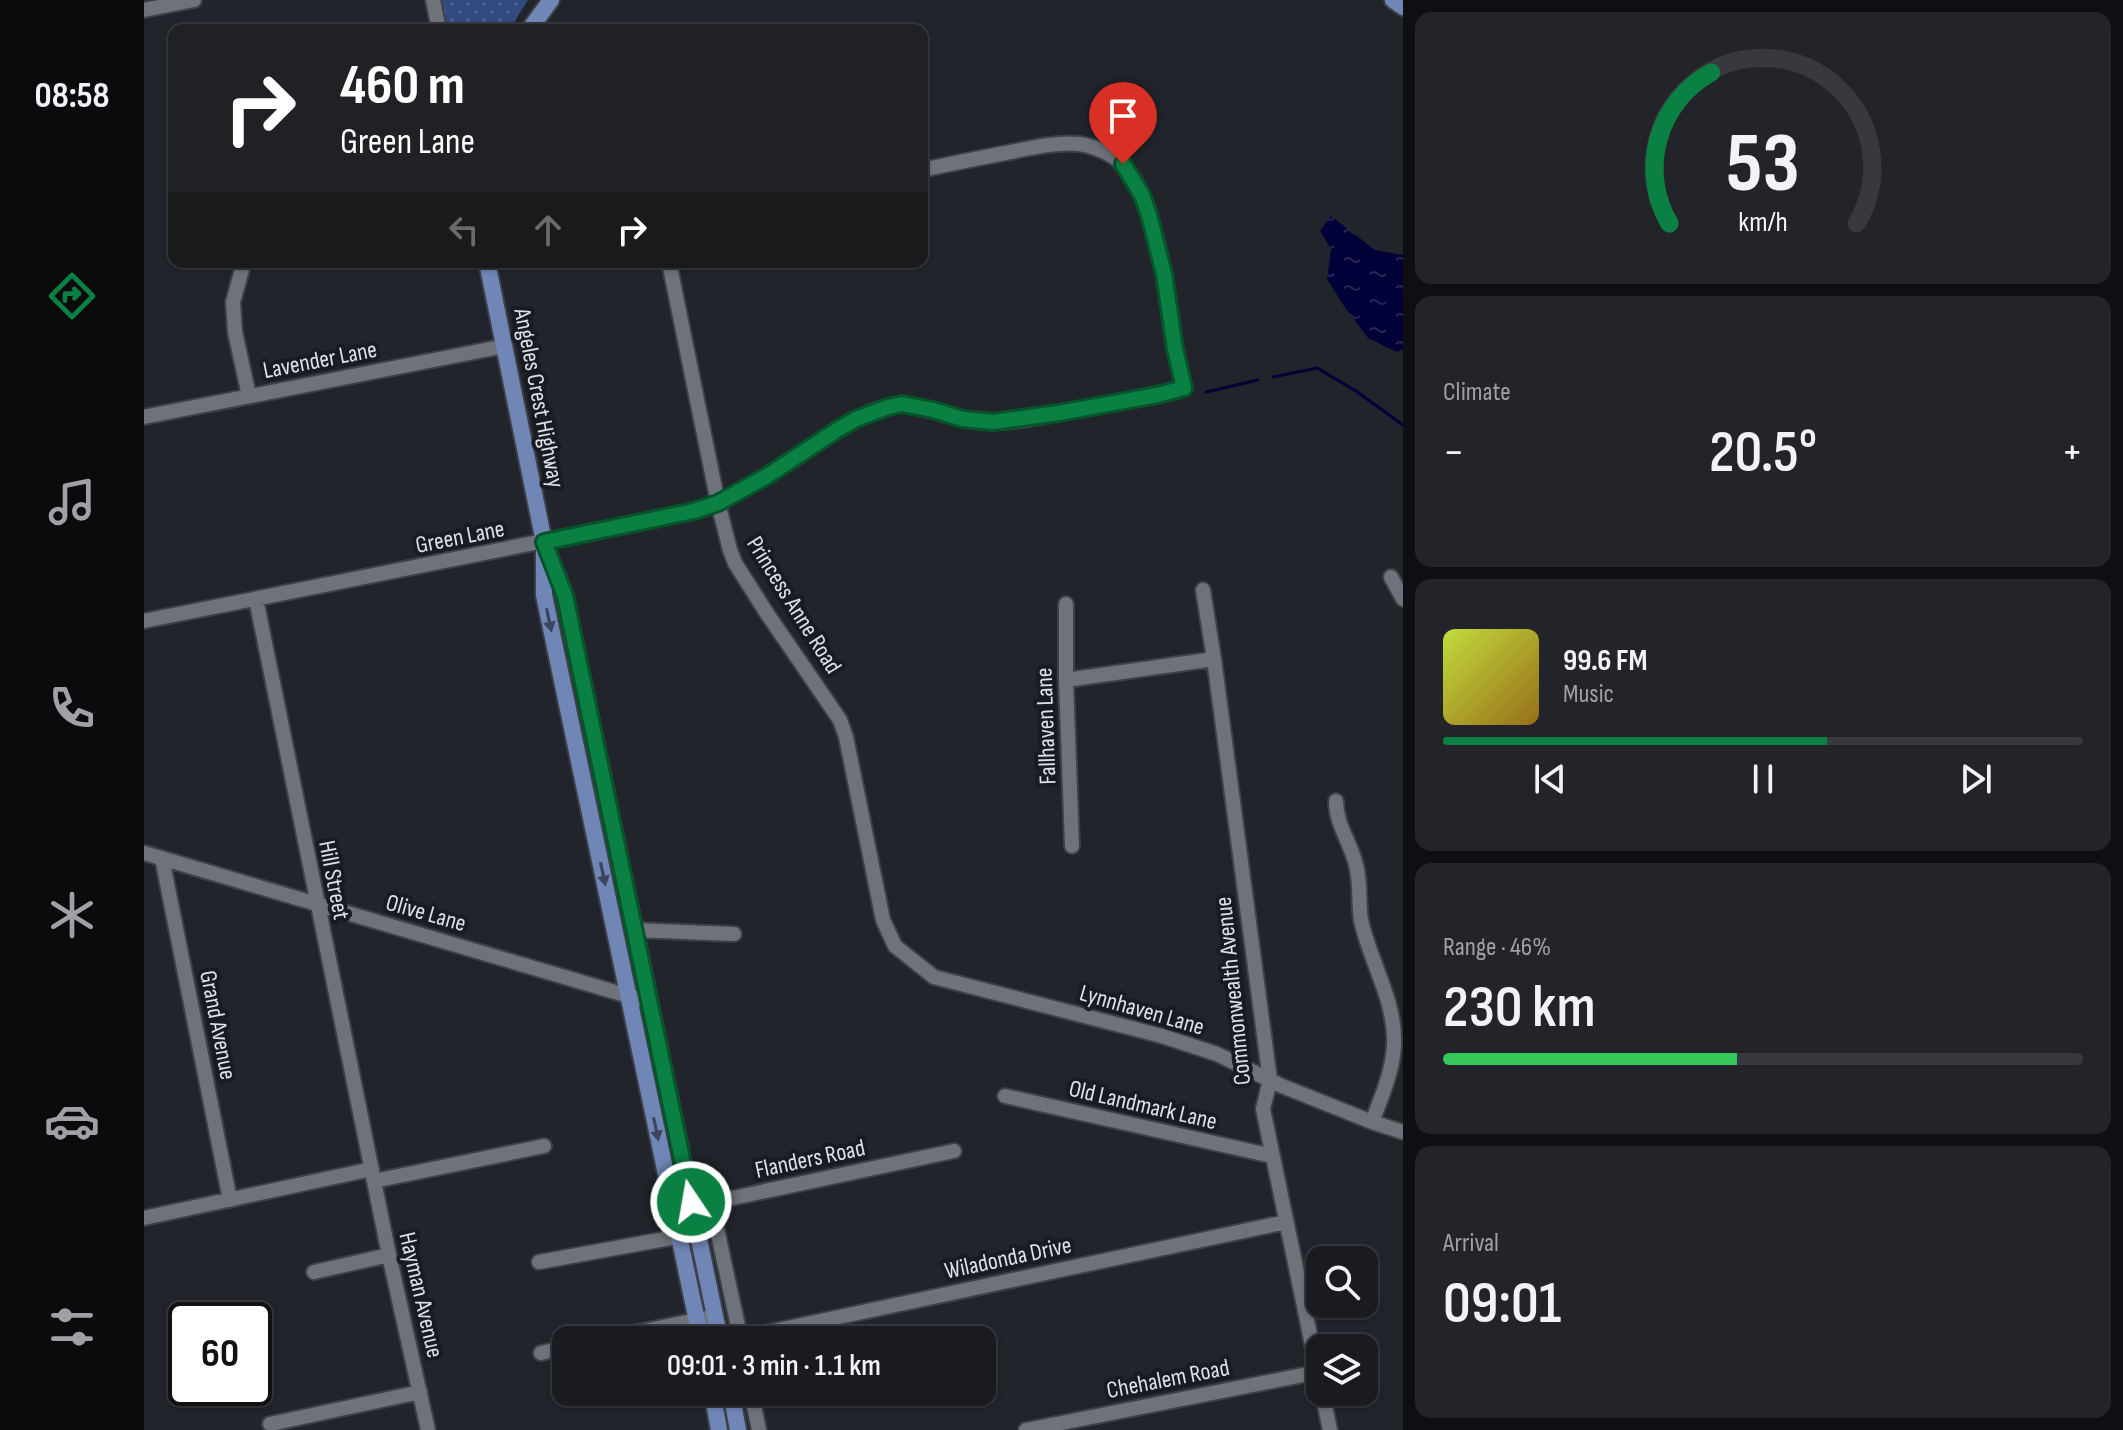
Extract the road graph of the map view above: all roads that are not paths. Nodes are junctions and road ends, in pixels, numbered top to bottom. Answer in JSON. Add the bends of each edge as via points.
{"nodes":[{"id":1,"x":194,"y":0,"type":"edge"},
{"id":2,"x":433,"y":0,"type":"edge"},
{"id":3,"x":551,"y":0,"type":"edge"},
{"id":4,"x":1393,"y":0,"type":"edge"},
{"id":5,"x":1403,"y":7,"type":"edge"},
{"id":6,"x":144,"y":10,"type":"edge"},
{"id":7,"x":438,"y":24,"type":"edge"},
{"id":8,"x":533,"y":24,"type":"edge"},
{"id":9,"x":928,"y":169,"type":"edge"},
{"id":10,"x":242,"y":268,"type":"edge"},
{"id":11,"x":488,"y":268,"type":"edge"},
{"id":12,"x":670,"y":268,"type":"edge"},
{"id":13,"x":505,"y":346,"type":"junction"},
{"id":14,"x":249,"y":396,"type":"junction"},
{"id":15,"x":144,"y":417,"type":"edge"},
{"id":16,"x":718,"y":503,"type":"junction"},
{"id":17,"x":544,"y":542,"type":"junction"},
{"id":18,"x":1391,"y":577,"type":"dead end"},
{"id":19,"x":1203,"y":590,"type":"dead end"},
{"id":20,"x":256,"y":599,"type":"junction"},
{"id":21,"x":1403,"y":599,"type":"edge"},
{"id":22,"x":1066,"y":604,"type":"dead end"},
{"id":23,"x":144,"y":621,"type":"edge"},
{"id":24,"x":1214,"y":659,"type":"junction"},
{"id":25,"x":1066,"y":680,"type":"junction"},
{"id":26,"x":1336,"y":801,"type":"dead end"},
{"id":27,"x":1072,"y":846,"type":"dead end"},
{"id":28,"x":144,"y":853,"type":"edge"},
{"id":29,"x":162,"y":858,"type":"junction"},
{"id":30,"x":316,"y":903,"type":"junction"},
{"id":31,"x":883,"y":920,"type":"joint"},
{"id":32,"x":635,"y":930,"type":"junction"},
{"id":33,"x":734,"y":934,"type":"dead end"},
{"id":34,"x":629,"y":995,"type":"junction"},
{"id":35,"x":649,"y":1002,"type":"junction"},
{"id":36,"x":1270,"y":1080,"type":"junction"},
{"id":37,"x":1005,"y":1096,"type":"dead end"},
{"id":38,"x":1372,"y":1122,"type":"junction"},
{"id":39,"x":1403,"y":1132,"type":"edge"},
{"id":40,"x":544,"y":1146,"type":"dead end"},
{"id":41,"x":954,"y":1151,"type":"dead end"},
{"id":42,"x":1272,"y":1156,"type":"junction"},
{"id":43,"x":373,"y":1175,"type":"junction"},
{"id":44,"x":230,"y":1200,"type":"junction"},
{"id":45,"x":144,"y":1218,"type":"edge"},
{"id":46,"x":1286,"y":1222,"type":"junction"},
{"id":47,"x":698,"y":1233,"type":"junction"},
{"id":48,"x":679,"y":1237,"type":"junction"},
{"id":49,"x":389,"y":1255,"type":"junction"},
{"id":50,"x":539,"y":1262,"type":"dead end"},
{"id":51,"x":314,"y":1272,"type":"dead end"},
{"id":52,"x":715,"y":1316,"type":"junction"},
{"id":53,"x":696,"y":1320,"type":"junction"},
{"id":54,"x":667,"y":1326,"type":"edge"},
{"id":55,"x":698,"y":1326,"type":"edge"},
{"id":56,"x":717,"y":1326,"type":"edge"},
{"id":57,"x":737,"y":1326,"type":"edge"},
{"id":58,"x":801,"y":1326,"type":"edge"},
{"id":59,"x":1310,"y":1334,"type":"edge"},
{"id":60,"x":552,"y":1350,"type":"edge"},
{"id":61,"x":541,"y":1353,"type":"dead end"},
{"id":62,"x":1306,"y":1379,"type":"edge"},
{"id":63,"x":420,"y":1392,"type":"junction"},
{"id":64,"x":715,"y":1406,"type":"edge"},
{"id":65,"x":734,"y":1406,"type":"edge"},
{"id":66,"x":754,"y":1406,"type":"edge"},
{"id":67,"x":1325,"y":1406,"type":"edge"},
{"id":68,"x":270,"y":1424,"type":"dead end"},
{"id":69,"x":428,"y":1430,"type":"edge"},
{"id":70,"x":719,"y":1430,"type":"edge"},
{"id":71,"x":738,"y":1430,"type":"edge"},
{"id":72,"x":759,"y":1430,"type":"edge"},
{"id":73,"x":1026,"y":1430,"type":"edge"},
{"id":74,"x":1330,"y":1430,"type":"edge"}],
"edges":[{"from":1,"to":6,"type":"street"},
{"from":2,"to":7,"type":"street"},
{"from":3,"to":8,"type":"main road"},
{"from":4,"to":5,"type":"main road"},
{"from":9,"to":16,"type":"street","name":"Green Lane","via":[[1059,144],[1101,149],[1123,164],[1149,215],[1184,388],[993,422],[902,404],[888,407],[856,419]]},
{"from":10,"to":14,"type":"street","via":[[233,302]]},
{"from":11,"to":13,"type":"main road","name":"Angeles Crest Highway"},
{"from":12,"to":16,"type":"street","name":"Princess Anne Road"},
{"from":13,"to":14,"type":"street","name":"Lavender Lane"},
{"from":13,"to":17,"type":"main road","name":"Angeles Crest Highway"},
{"from":14,"to":15,"type":"street","name":"Lavender Lane"},
{"from":16,"to":17,"type":"street","name":"Green Lane"},
{"from":16,"to":31,"type":"street","name":"Princess Anne Road","via":[[735,563],[840,720]]},
{"from":17,"to":20,"type":"street","name":"Green Lane"},
{"from":17,"to":32,"type":"main road","name":"Angeles Crest Highway","via":[[565,596]]},
{"from":17,"to":34,"type":"main road","name":"Angeles Crest Highway","one_way":true,"via":[[544,595]]},
{"from":18,"to":21,"type":"street"},
{"from":19,"to":24,"type":"street","name":"Commonwealth Avenue"},
{"from":20,"to":23,"type":"street","name":"Green Lane"},
{"from":20,"to":30,"type":"street","name":"Hill Street"},
{"from":22,"to":25,"type":"street","name":"Fallhaven Lane"},
{"from":24,"to":25,"type":"street"},
{"from":24,"to":36,"type":"street","name":"Commonwealth Avenue"},
{"from":25,"to":27,"type":"street","name":"Fallhaven Lane"},
{"from":26,"to":38,"type":"street","via":[[1356,862],[1361,917],[1392,1017],[1394,1047]]},
{"from":28,"to":29,"type":"street","name":"Olive Lane"},
{"from":29,"to":30,"type":"street","name":"Olive Lane"},
{"from":29,"to":44,"type":"street","name":"Grand Avenue"},
{"from":30,"to":34,"type":"street","name":"Olive Lane"},
{"from":30,"to":43,"type":"street","name":"Hill Street"},
{"from":31,"to":36,"type":"street","name":"Lynnhaven Lane","via":[[895,946],[934,977],[1162,1036],[1217,1054]]},
{"from":32,"to":33,"type":"street"},
{"from":32,"to":35,"type":"main road","name":"Angeles Crest Highway"},
{"from":34,"to":35,"type":"street","name":"Olive Lane"},
{"from":34,"to":48,"type":"main road","name":"Angeles Crest Highway","one_way":true},
{"from":35,"to":47,"type":"main road","name":"Angeles Crest Highway"},
{"from":36,"to":38,"type":"street","name":"Lynnhaven Lane"},
{"from":36,"to":42,"type":"street","name":"Commonwealth Avenue","via":[[1263,1109]]},
{"from":37,"to":42,"type":"street","name":"Old Landmark Lane"},
{"from":38,"to":39,"type":"street","name":"Lynnhaven Lane"},
{"from":40,"to":43,"type":"street"},
{"from":41,"to":57,"type":"street","name":"Flanders Road","via":[[723,1200],[715,1220]]},
{"from":42,"to":46,"type":"street","name":"Commonwealth Avenue"},
{"from":43,"to":44,"type":"street"},
{"from":43,"to":49,"type":"street","name":"Hayman Avenue"},
{"from":44,"to":45,"type":"street"},
{"from":46,"to":58,"type":"street","name":"Wiladonda Drive"},
{"from":46,"to":59,"type":"street","name":"Commonwealth Avenue"},
{"from":47,"to":48,"type":"street"},
{"from":47,"to":52,"type":"main road","name":"Angeles Crest Highway"},
{"from":48,"to":50,"type":"street"},
{"from":48,"to":53,"type":"main road","name":"Angeles Crest Highway"},
{"from":49,"to":51,"type":"street"},
{"from":49,"to":63,"type":"street","name":"Hayman Avenue"},
{"from":52,"to":53,"type":"street"},
{"from":52,"to":56,"type":"main road","name":"Angeles Crest Highway"},
{"from":53,"to":54,"type":"street"},
{"from":53,"to":55,"type":"main road","name":"Angeles Crest Highway"},
{"from":60,"to":61,"type":"street"},
{"from":62,"to":73,"type":"street","name":"Chehalem Road"},
{"from":63,"to":68,"type":"street"},
{"from":63,"to":69,"type":"street","name":"Hayman Avenue"},
{"from":64,"to":70,"type":"main road"},
{"from":65,"to":71,"type":"main road"},
{"from":66,"to":72,"type":"street"},
{"from":67,"to":74,"type":"street"}]}
